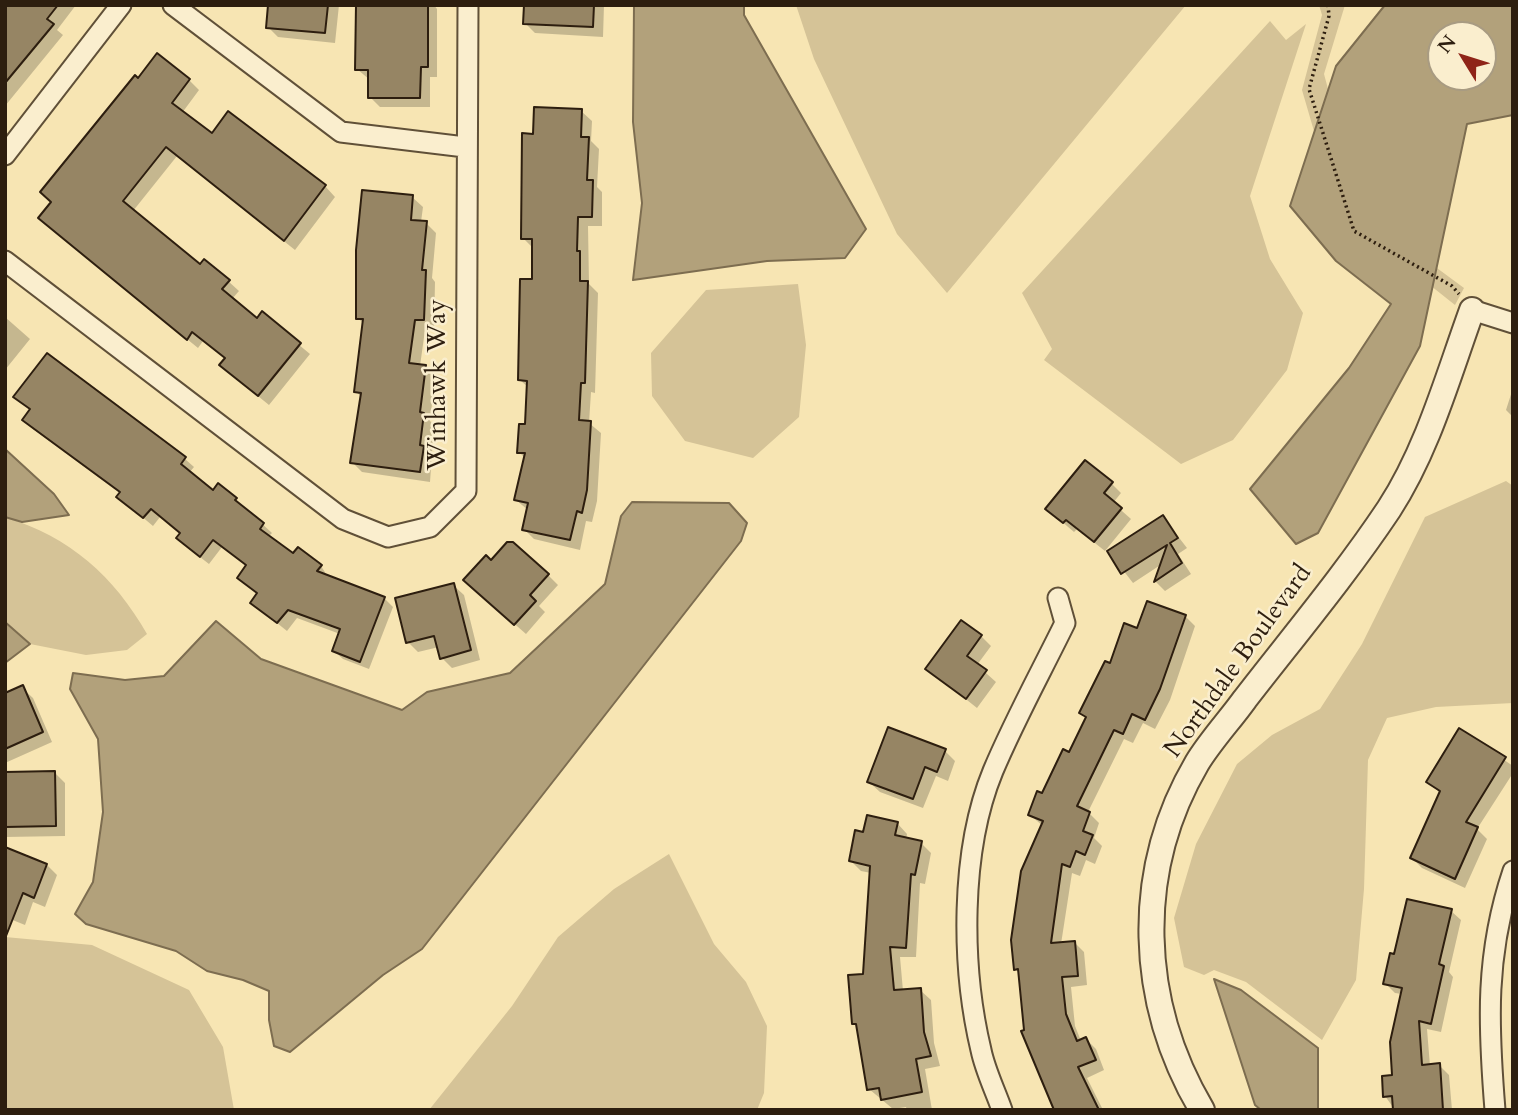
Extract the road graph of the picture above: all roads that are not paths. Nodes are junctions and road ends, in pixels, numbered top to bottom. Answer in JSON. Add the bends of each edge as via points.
{"nodes":[{"id":1,"x":121,"y":5,"type":"edge"},
{"id":2,"x":173,"y":5,"type":"edge"},
{"id":3,"x":468,"y":5,"type":"edge"},
{"id":4,"x":465,"y":147,"type":"junction"},
{"id":5,"x":5,"y":155,"type":"edge"},
{"id":6,"x":5,"y":261,"type":"edge"},
{"id":7,"x":1472,"y":310,"type":"joint"},
{"id":8,"x":1513,"y":323,"type":"edge"},
{"id":9,"x":1058,"y":598,"type":"dead end"},
{"id":10,"x":1513,"y":872,"type":"edge"},
{"id":11,"x":1002,"y":1110,"type":"edge"},
{"id":12,"x":1202,"y":1110,"type":"edge"},
{"id":13,"x":1495,"y":1110,"type":"edge"}],
"edges":[{"from":1,"to":5,"type":"street"},
{"from":2,"to":4,"type":"street","via":[[341,132]]},
{"from":3,"to":4,"type":"street","name":"Winhawk Way"},
{"from":4,"to":6,"type":"street","name":"Winhawk Way","via":[[466,491],[430,527],[388,537],[342,519]]},
{"from":7,"to":8,"type":"street"},
{"from":7,"to":12,"type":"street","name":"Northdale Boulevard","via":[[1427,436],[1390,508],[1198,763],[1166,833],[1150,914],[1155,994],[1180,1074]]},
{"from":9,"to":11,"type":"street","via":[[1065,623],[992,774],[975,838],[968,907],[970,983],[981,1051]]},
{"from":10,"to":13,"type":"street","via":[[1499,915],[1488,1020]]}]}
